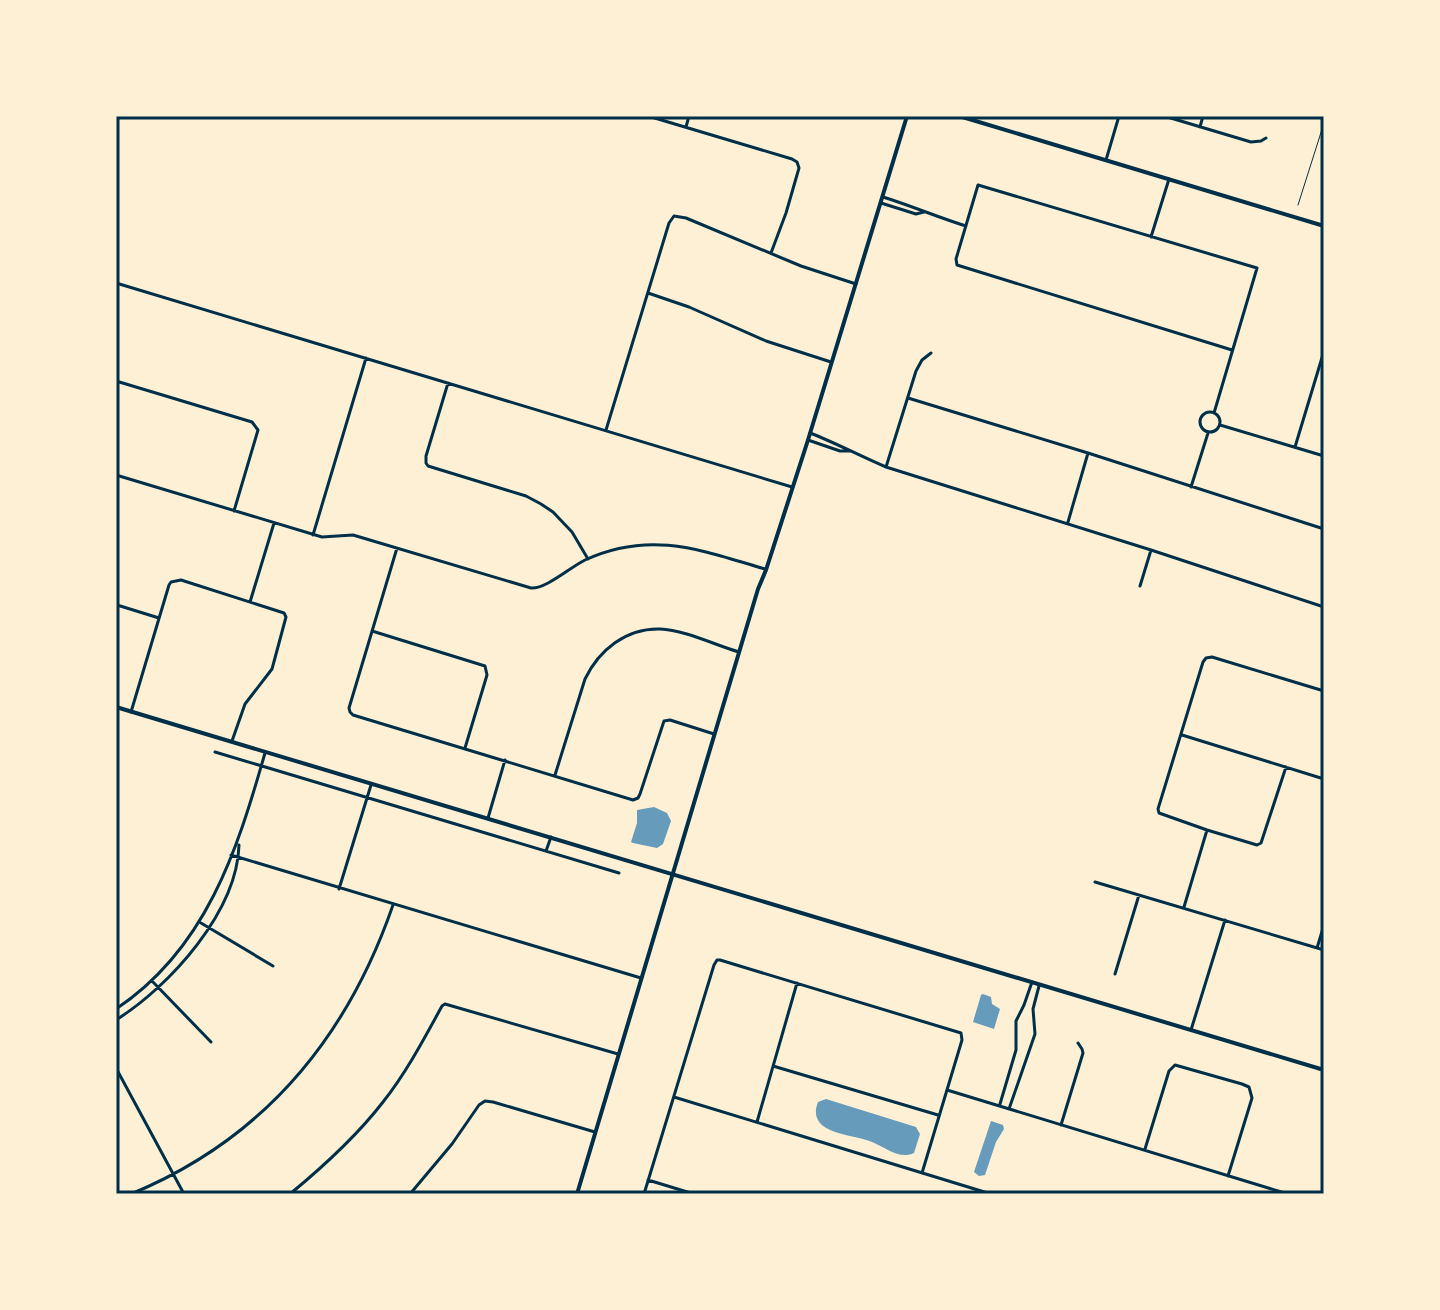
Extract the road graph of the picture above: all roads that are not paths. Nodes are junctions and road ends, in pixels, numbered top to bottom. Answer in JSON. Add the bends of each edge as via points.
{"nodes":[{"id":1,"x":648,"y":116,"type":"edge"},
{"id":2,"x":689,"y":116,"type":"edge"},
{"id":3,"x":907,"y":116,"type":"edge"},
{"id":4,"x":959,"y":116,"type":"edge"},
{"id":5,"x":1119,"y":116,"type":"edge"},
{"id":6,"x":1164,"y":116,"type":"edge"},
{"id":7,"x":1203,"y":116,"type":"edge"},
{"id":8,"x":1324,"y":123,"type":"edge"},
{"id":9,"x":686,"y":127,"type":"junction"},
{"id":10,"x":1200,"y":127,"type":"junction"},
{"id":11,"x":1266,"y":138,"type":"dead end"},
{"id":12,"x":1106,"y":160,"type":"junction"},
{"id":13,"x":1169,"y":179,"type":"junction"},
{"id":14,"x":881,"y":200,"type":"junction"},
{"id":15,"x":1298,"y":205,"type":"dead end"},
{"id":16,"x":966,"y":226,"type":"junction"},
{"id":17,"x":1324,"y":226,"type":"edge"},
{"id":18,"x":1151,"y":237,"type":"junction"},
{"id":19,"x":770,"y":254,"type":"junction"},
{"id":20,"x":116,"y":283,"type":"edge"},
{"id":21,"x":856,"y":284,"type":"junction"},
{"id":22,"x":648,"y":293,"type":"junction"},
{"id":23,"x":1232,"y":350,"type":"junction"},
{"id":24,"x":1324,"y":351,"type":"edge"},
{"id":25,"x":931,"y":353,"type":"dead end"},
{"id":26,"x":366,"y":358,"type":"junction"},
{"id":27,"x":831,"y":362,"type":"junction"},
{"id":28,"x":1316,"y":378,"type":"junction"},
{"id":29,"x":1324,"y":380,"type":"edge"},
{"id":30,"x":116,"y":381,"type":"edge"},
{"id":31,"x":448,"y":383,"type":"junction"},
{"id":32,"x":908,"y":398,"type":"junction"},
{"id":33,"x":1214,"y":413,"type":"junction"},
{"id":34,"x":1220,"y":425,"type":"junction"},
{"id":35,"x":606,"y":430,"type":"junction"},
{"id":36,"x":1208,"y":432,"type":"junction"},
{"id":37,"x":810,"y":433,"type":"junction"},
{"id":38,"x":808,"y":440,"type":"junction"},
{"id":39,"x":1295,"y":447,"type":"junction"},
{"id":40,"x":850,"y":451,"type":"junction"},
{"id":41,"x":1088,"y":453,"type":"junction"},
{"id":42,"x":1324,"y":456,"type":"edge"},
{"id":43,"x":886,"y":467,"type":"junction"},
{"id":44,"x":116,"y":475,"type":"edge"},
{"id":45,"x":792,"y":487,"type":"junction"},
{"id":46,"x":1191,"y":487,"type":"junction"},
{"id":47,"x":234,"y":511,"type":"junction"},
{"id":48,"x":274,"y":523,"type":"junction"},
{"id":49,"x":1067,"y":523,"type":"junction"},
{"id":50,"x":1324,"y":529,"type":"edge"},
{"id":51,"x":313,"y":535,"type":"junction"},
{"id":52,"x":397,"y":548,"type":"junction"},
{"id":53,"x":1151,"y":550,"type":"junction"},
{"id":54,"x":588,"y":559,"type":"junction"},
{"id":55,"x":766,"y":570,"type":"junction"},
{"id":56,"x":1140,"y":586,"type":"dead end"},
{"id":57,"x":250,"y":602,"type":"junction"},
{"id":58,"x":117,"y":605,"type":"edge"},
{"id":59,"x":1324,"y":607,"type":"edge"},
{"id":60,"x":159,"y":618,"type":"junction"},
{"id":61,"x":372,"y":631,"type":"junction"},
{"id":62,"x":739,"y":652,"type":"junction"},
{"id":63,"x":1324,"y":691,"type":"edge"},
{"id":64,"x":116,"y":707,"type":"edge"},
{"id":65,"x":131,"y":712,"type":"junction"},
{"id":66,"x":714,"y":734,"type":"junction"},
{"id":67,"x":1181,"y":734,"type":"junction"},
{"id":68,"x":232,"y":742,"type":"junction"},
{"id":69,"x":465,"y":748,"type":"junction"},
{"id":70,"x":215,"y":752,"type":"dead end"},
{"id":71,"x":266,"y":752,"type":"junction"},
{"id":72,"x":505,"y":760,"type":"junction"},
{"id":73,"x":262,"y":766,"type":"junction"},
{"id":74,"x":1286,"y":767,"type":"junction"},
{"id":75,"x":555,"y":775,"type":"junction"},
{"id":76,"x":1324,"y":779,"type":"edge"},
{"id":77,"x":371,"y":783,"type":"junction"},
{"id":78,"x":367,"y":798,"type":"junction"},
{"id":79,"x":488,"y":818,"type":"junction"},
{"id":80,"x":1207,"y":830,"type":"junction"},
{"id":81,"x":551,"y":837,"type":"junction"},
{"id":82,"x":239,"y":841,"type":"junction"},
{"id":83,"x":546,"y":851,"type":"junction"},
{"id":84,"x":231,"y":855,"type":"junction"},
{"id":85,"x":238,"y":858,"type":"junction"},
{"id":86,"x":619,"y":873,"type":"dead end"},
{"id":87,"x":672,"y":874,"type":"junction"},
{"id":88,"x":1095,"y":882,"type":"dead end"},
{"id":89,"x":339,"y":889,"type":"junction"},
{"id":90,"x":1139,"y":895,"type":"junction"},
{"id":91,"x":393,"y":905,"type":"junction"},
{"id":92,"x":1183,"y":908,"type":"junction"},
{"id":93,"x":1225,"y":920,"type":"junction"},
{"id":94,"x":200,"y":922,"type":"junction"},
{"id":95,"x":1324,"y":925,"type":"edge"},
{"id":96,"x":208,"y":927,"type":"junction"},
{"id":97,"x":1317,"y":948,"type":"junction"},
{"id":98,"x":1324,"y":950,"type":"edge"},
{"id":99,"x":273,"y":966,"type":"dead end"},
{"id":100,"x":1115,"y":974,"type":"dead end"},
{"id":101,"x":641,"y":978,"type":"junction"},
{"id":102,"x":152,"y":981,"type":"junction"},
{"id":103,"x":1032,"y":982,"type":"junction"},
{"id":104,"x":797,"y":983,"type":"junction"},
{"id":105,"x":1040,"y":985,"type":"junction"},
{"id":106,"x":158,"y":987,"type":"junction"},
{"id":107,"x":116,"y":1009,"type":"edge"},
{"id":108,"x":116,"y":1020,"type":"edge"},
{"id":109,"x":1191,"y":1030,"type":"junction"},
{"id":110,"x":211,"y":1042,"type":"dead end"},
{"id":111,"x":1078,"y":1043,"type":"dead end"},
{"id":112,"x":618,"y":1054,"type":"junction"},
{"id":113,"x":773,"y":1066,"type":"junction"},
{"id":114,"x":116,"y":1068,"type":"edge"},
{"id":115,"x":1324,"y":1070,"type":"edge"},
{"id":116,"x":947,"y":1090,"type":"junction"},
{"id":117,"x":674,"y":1097,"type":"junction"},
{"id":118,"x":1000,"y":1106,"type":"junction"},
{"id":119,"x":1009,"y":1109,"type":"junction"},
{"id":120,"x":939,"y":1116,"type":"junction"},
{"id":121,"x":757,"y":1122,"type":"junction"},
{"id":122,"x":1061,"y":1125,"type":"junction"},
{"id":123,"x":595,"y":1132,"type":"junction"},
{"id":124,"x":1144,"y":1150,"type":"junction"},
{"id":125,"x":922,"y":1173,"type":"junction"},
{"id":126,"x":173,"y":1174,"type":"junction"},
{"id":127,"x":1228,"y":1176,"type":"junction"},
{"id":128,"x":648,"y":1180,"type":"junction"},
{"id":129,"x":131,"y":1194,"type":"edge"},
{"id":130,"x":184,"y":1194,"type":"edge"},
{"id":131,"x":290,"y":1194,"type":"edge"},
{"id":132,"x":410,"y":1194,"type":"edge"},
{"id":133,"x":577,"y":1194,"type":"edge"},
{"id":134,"x":644,"y":1194,"type":"edge"},
{"id":135,"x":694,"y":1194,"type":"edge"},
{"id":136,"x":991,"y":1194,"type":"edge"},
{"id":137,"x":1288,"y":1194,"type":"edge"}],
"edges":[{"from":1,"to":9,"type":"street"},
{"from":2,"to":9,"type":"street"},
{"from":3,"to":14,"type":"street"},
{"from":4,"to":12,"type":"street"},
{"from":5,"to":12,"type":"street"},
{"from":6,"to":10,"type":"street"},
{"from":7,"to":10,"type":"street"},
{"from":8,"to":15,"type":"lane"},
{"from":9,"to":19,"type":"street","via":[[798,164]]},
{"from":10,"to":11,"type":"street","via":[[1251,142]]},
{"from":12,"to":13,"type":"street"},
{"from":13,"to":17,"type":"street"},
{"from":13,"to":18,"type":"street"},
{"from":14,"to":16,"type":"street"},
{"from":14,"to":21,"type":"street"},
{"from":16,"to":18,"type":"street","via":[[978,185]]},
{"from":16,"to":23,"type":"street","via":[[959,267]]},
{"from":18,"to":23,"type":"street","via":[[1257,268]]},
{"from":19,"to":21,"type":"street"},
{"from":19,"to":22,"type":"street","via":[[674,216]]},
{"from":20,"to":26,"type":"street"},
{"from":21,"to":27,"type":"street"},
{"from":22,"to":27,"type":"street"},
{"from":22,"to":35,"type":"street"},
{"from":23,"to":33,"type":"street"},
{"from":24,"to":28,"type":"street"},
{"from":25,"to":32,"type":"street","via":[[920,362]]},
{"from":26,"to":31,"type":"street"},
{"from":26,"to":51,"type":"street"},
{"from":27,"to":37,"type":"street"},
{"from":28,"to":29,"type":"street"},
{"from":28,"to":39,"type":"street"},
{"from":30,"to":47,"type":"street","via":[[252,422],[258,430]]},
{"from":31,"to":35,"type":"street"},
{"from":31,"to":54,"type":"street","via":[[426,456],[428,466],[541,504],[572,532]]},
{"from":32,"to":41,"type":"street"},
{"from":32,"to":43,"type":"street"},
{"from":33,"to":34,"type":"street"},
{"from":33,"to":36,"type":"street","via":[[1201,419]]},
{"from":34,"to":36,"type":"street"},
{"from":34,"to":39,"type":"street"},
{"from":35,"to":45,"type":"street"},
{"from":36,"to":46,"type":"street"},
{"from":37,"to":38,"type":"street"},
{"from":37,"to":40,"type":"street"},
{"from":38,"to":40,"type":"street"},
{"from":38,"to":45,"type":"street"},
{"from":39,"to":42,"type":"street"},
{"from":40,"to":43,"type":"street"},
{"from":41,"to":46,"type":"street"},
{"from":41,"to":49,"type":"street"},
{"from":43,"to":49,"type":"street"},
{"from":44,"to":47,"type":"street"},
{"from":45,"to":55,"type":"street"},
{"from":46,"to":50,"type":"street"},
{"from":47,"to":48,"type":"street"},
{"from":48,"to":51,"type":"street"},
{"from":48,"to":57,"type":"street"},
{"from":49,"to":53,"type":"street"},
{"from":51,"to":52,"type":"street","via":[[353,535]]},
{"from":52,"to":54,"type":"street","via":[[534,588]]},
{"from":52,"to":61,"type":"street"},
{"from":53,"to":56,"type":"street"},
{"from":53,"to":59,"type":"street"},
{"from":54,"to":55,"type":"street","via":[[618,549],[671,544]]},
{"from":55,"to":62,"type":"street"},
{"from":57,"to":60,"type":"street","via":[[181,580],[171,582]]},
{"from":57,"to":68,"type":"street","via":[[284,613],[286,622],[272,669],[245,704]]},
{"from":58,"to":60,"type":"street"},
{"from":60,"to":65,"type":"street"},
{"from":61,"to":69,"type":"street","via":[[483,664],[487,671]]},
{"from":61,"to":69,"type":"street","via":[[350,712]]},
{"from":62,"to":66,"type":"street"},
{"from":62,"to":75,"type":"street","via":[[659,629],[634,633],[611,645],[585,679]]},
{"from":63,"to":67,"type":"street","via":[[1206,658]]},
{"from":64,"to":65,"type":"street"},
{"from":65,"to":68,"type":"street"},
{"from":66,"to":75,"type":"street","via":[[666,720],[638,798]]},
{"from":66,"to":87,"type":"street"},
{"from":67,"to":74,"type":"street"},
{"from":67,"to":80,"type":"street","via":[[1159,813]]},
{"from":68,"to":71,"type":"street"},
{"from":69,"to":72,"type":"street"},
{"from":70,"to":73,"type":"street"},
{"from":71,"to":73,"type":"street"},
{"from":71,"to":77,"type":"street"},
{"from":72,"to":75,"type":"street"},
{"from":72,"to":79,"type":"street"},
{"from":73,"to":78,"type":"street"},
{"from":73,"to":82,"type":"street"},
{"from":74,"to":76,"type":"street"},
{"from":74,"to":80,"type":"street","via":[[1261,843]]},
{"from":77,"to":78,"type":"street"},
{"from":77,"to":79,"type":"street"},
{"from":78,"to":83,"type":"street"},
{"from":78,"to":89,"type":"street"},
{"from":79,"to":81,"type":"street"},
{"from":80,"to":92,"type":"street"},
{"from":81,"to":83,"type":"street"},
{"from":81,"to":87,"type":"street"},
{"from":82,"to":84,"type":"street"},
{"from":82,"to":85,"type":"street"},
{"from":83,"to":86,"type":"street"},
{"from":84,"to":85,"type":"street"},
{"from":84,"to":94,"type":"street"},
{"from":85,"to":89,"type":"street"},
{"from":85,"to":96,"type":"street"},
{"from":87,"to":101,"type":"street"},
{"from":87,"to":103,"type":"street"},
{"from":88,"to":90,"type":"street"},
{"from":89,"to":91,"type":"street"},
{"from":90,"to":92,"type":"street"},
{"from":90,"to":100,"type":"street"},
{"from":91,"to":101,"type":"street"},
{"from":91,"to":126,"type":"street","via":[[364,978],[311,1059],[261,1113]]},
{"from":92,"to":93,"type":"street"},
{"from":93,"to":97,"type":"street"},
{"from":93,"to":109,"type":"street"},
{"from":94,"to":96,"type":"street"},
{"from":94,"to":102,"type":"street"},
{"from":95,"to":97,"type":"street"},
{"from":96,"to":99,"type":"street"},
{"from":96,"to":106,"type":"street"},
{"from":97,"to":98,"type":"street"},
{"from":101,"to":112,"type":"street"},
{"from":102,"to":106,"type":"street"},
{"from":102,"to":107,"type":"street"},
{"from":103,"to":105,"type":"street"},
{"from":103,"to":118,"type":"street","via":[[1016,1021],[1016,1053]]},
{"from":104,"to":113,"type":"street"},
{"from":104,"to":116,"type":"street","via":[[962,1034]]},
{"from":104,"to":117,"type":"street","via":[[717,960]]},
{"from":105,"to":109,"type":"street"},
{"from":105,"to":119,"type":"street","via":[[1033,1013],[1035,1034]]},
{"from":106,"to":108,"type":"street"},
{"from":106,"to":110,"type":"street"},
{"from":109,"to":115,"type":"street"},
{"from":111,"to":122,"type":"street","via":[[1083,1053]]},
{"from":112,"to":123,"type":"street"},
{"from":112,"to":131,"type":"street","via":[[445,1004],[384,1101]]},
{"from":113,"to":120,"type":"street"},
{"from":113,"to":121,"type":"street"},
{"from":114,"to":126,"type":"street"},
{"from":116,"to":118,"type":"street"},
{"from":116,"to":120,"type":"street"},
{"from":117,"to":121,"type":"street"},
{"from":117,"to":128,"type":"street"},
{"from":118,"to":119,"type":"street"},
{"from":119,"to":122,"type":"street"},
{"from":120,"to":125,"type":"street"},
{"from":121,"to":125,"type":"street"},
{"from":122,"to":124,"type":"street"},
{"from":123,"to":132,"type":"street","via":[[485,1101]]},
{"from":123,"to":133,"type":"street"},
{"from":124,"to":127,"type":"street"},
{"from":124,"to":127,"type":"street","via":[[1175,1065],[1249,1087],[1252,1098]]},
{"from":125,"to":136,"type":"street"},
{"from":126,"to":129,"type":"street"},
{"from":126,"to":130,"type":"street"},
{"from":127,"to":137,"type":"street"},
{"from":128,"to":134,"type":"street"},
{"from":128,"to":135,"type":"street"}]}
